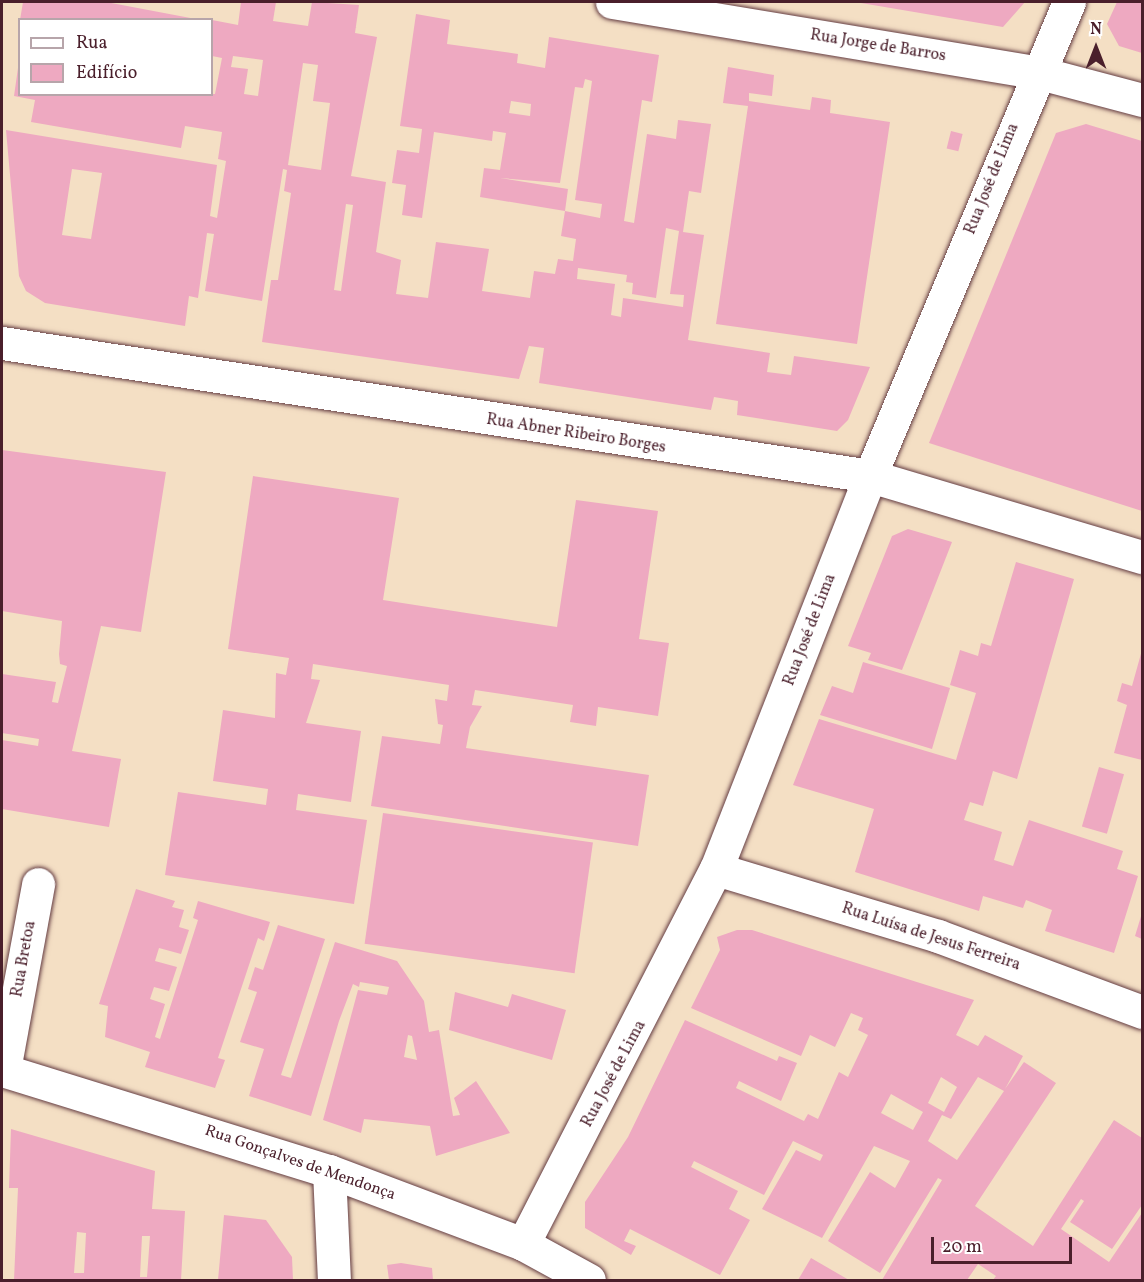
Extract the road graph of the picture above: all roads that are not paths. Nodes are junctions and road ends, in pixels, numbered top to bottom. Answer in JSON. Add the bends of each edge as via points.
{"nodes":[{"id":1,"x":612,"y":2,"type":"edge"},
{"id":2,"x":1069,"y":2,"type":"edge"},
{"id":3,"x":1036,"y":72,"type":"junction"},
{"id":4,"x":1143,"y":100,"type":"edge"},
{"id":5,"x":2,"y":343,"type":"edge"},
{"id":6,"x":870,"y":476,"type":"junction"},
{"id":7,"x":1143,"y":557,"type":"edge"},
{"id":8,"x":717,"y":869,"type":"junction"},
{"id":9,"x":38,"y":884,"type":"dead end"},
{"id":10,"x":1143,"y":1012,"type":"edge"},
{"id":11,"x":3,"y":1070,"type":"edge"},
{"id":12,"x":328,"y":1171,"type":"junction"},
{"id":13,"x":522,"y":1244,"type":"junction"},
{"id":14,"x":334,"y":1281,"type":"edge"},
{"id":15,"x":589,"y":1281,"type":"edge"}],
"edges":[{"from":1,"to":3,"type":"street","name":"Rua Jorge de Barros"},
{"from":2,"to":3,"type":"street","name":"Rua José de Lima"},
{"from":3,"to":4,"type":"street","name":"Rua Jorge de Barros"},
{"from":3,"to":6,"type":"street","name":"Rua José de Lima"},
{"from":5,"to":6,"type":"street","name":"Rua Abner Ribeiro Borges"},
{"from":6,"to":7,"type":"street","name":"Rua Abner Ribeiro Borges"},
{"from":6,"to":8,"type":"street","name":"Rua José de Lima"},
{"from":8,"to":10,"type":"street","name":"Rua Luísa de Jesus Ferreira","via":[[938,936]]},
{"from":8,"to":13,"type":"street","name":"Rua José de Lima"},
{"from":9,"to":11,"type":"street","name":"Rua Bretoa"},
{"from":11,"to":12,"type":"street","name":"Rua Gonçalves de Mendonça"},
{"from":12,"to":13,"type":"street","name":"Rua Gonçalves de Mendonça"},
{"from":12,"to":14,"type":"street"},
{"from":13,"to":15,"type":"street","name":"Rua Gonçalves de Mendonça"}]}
